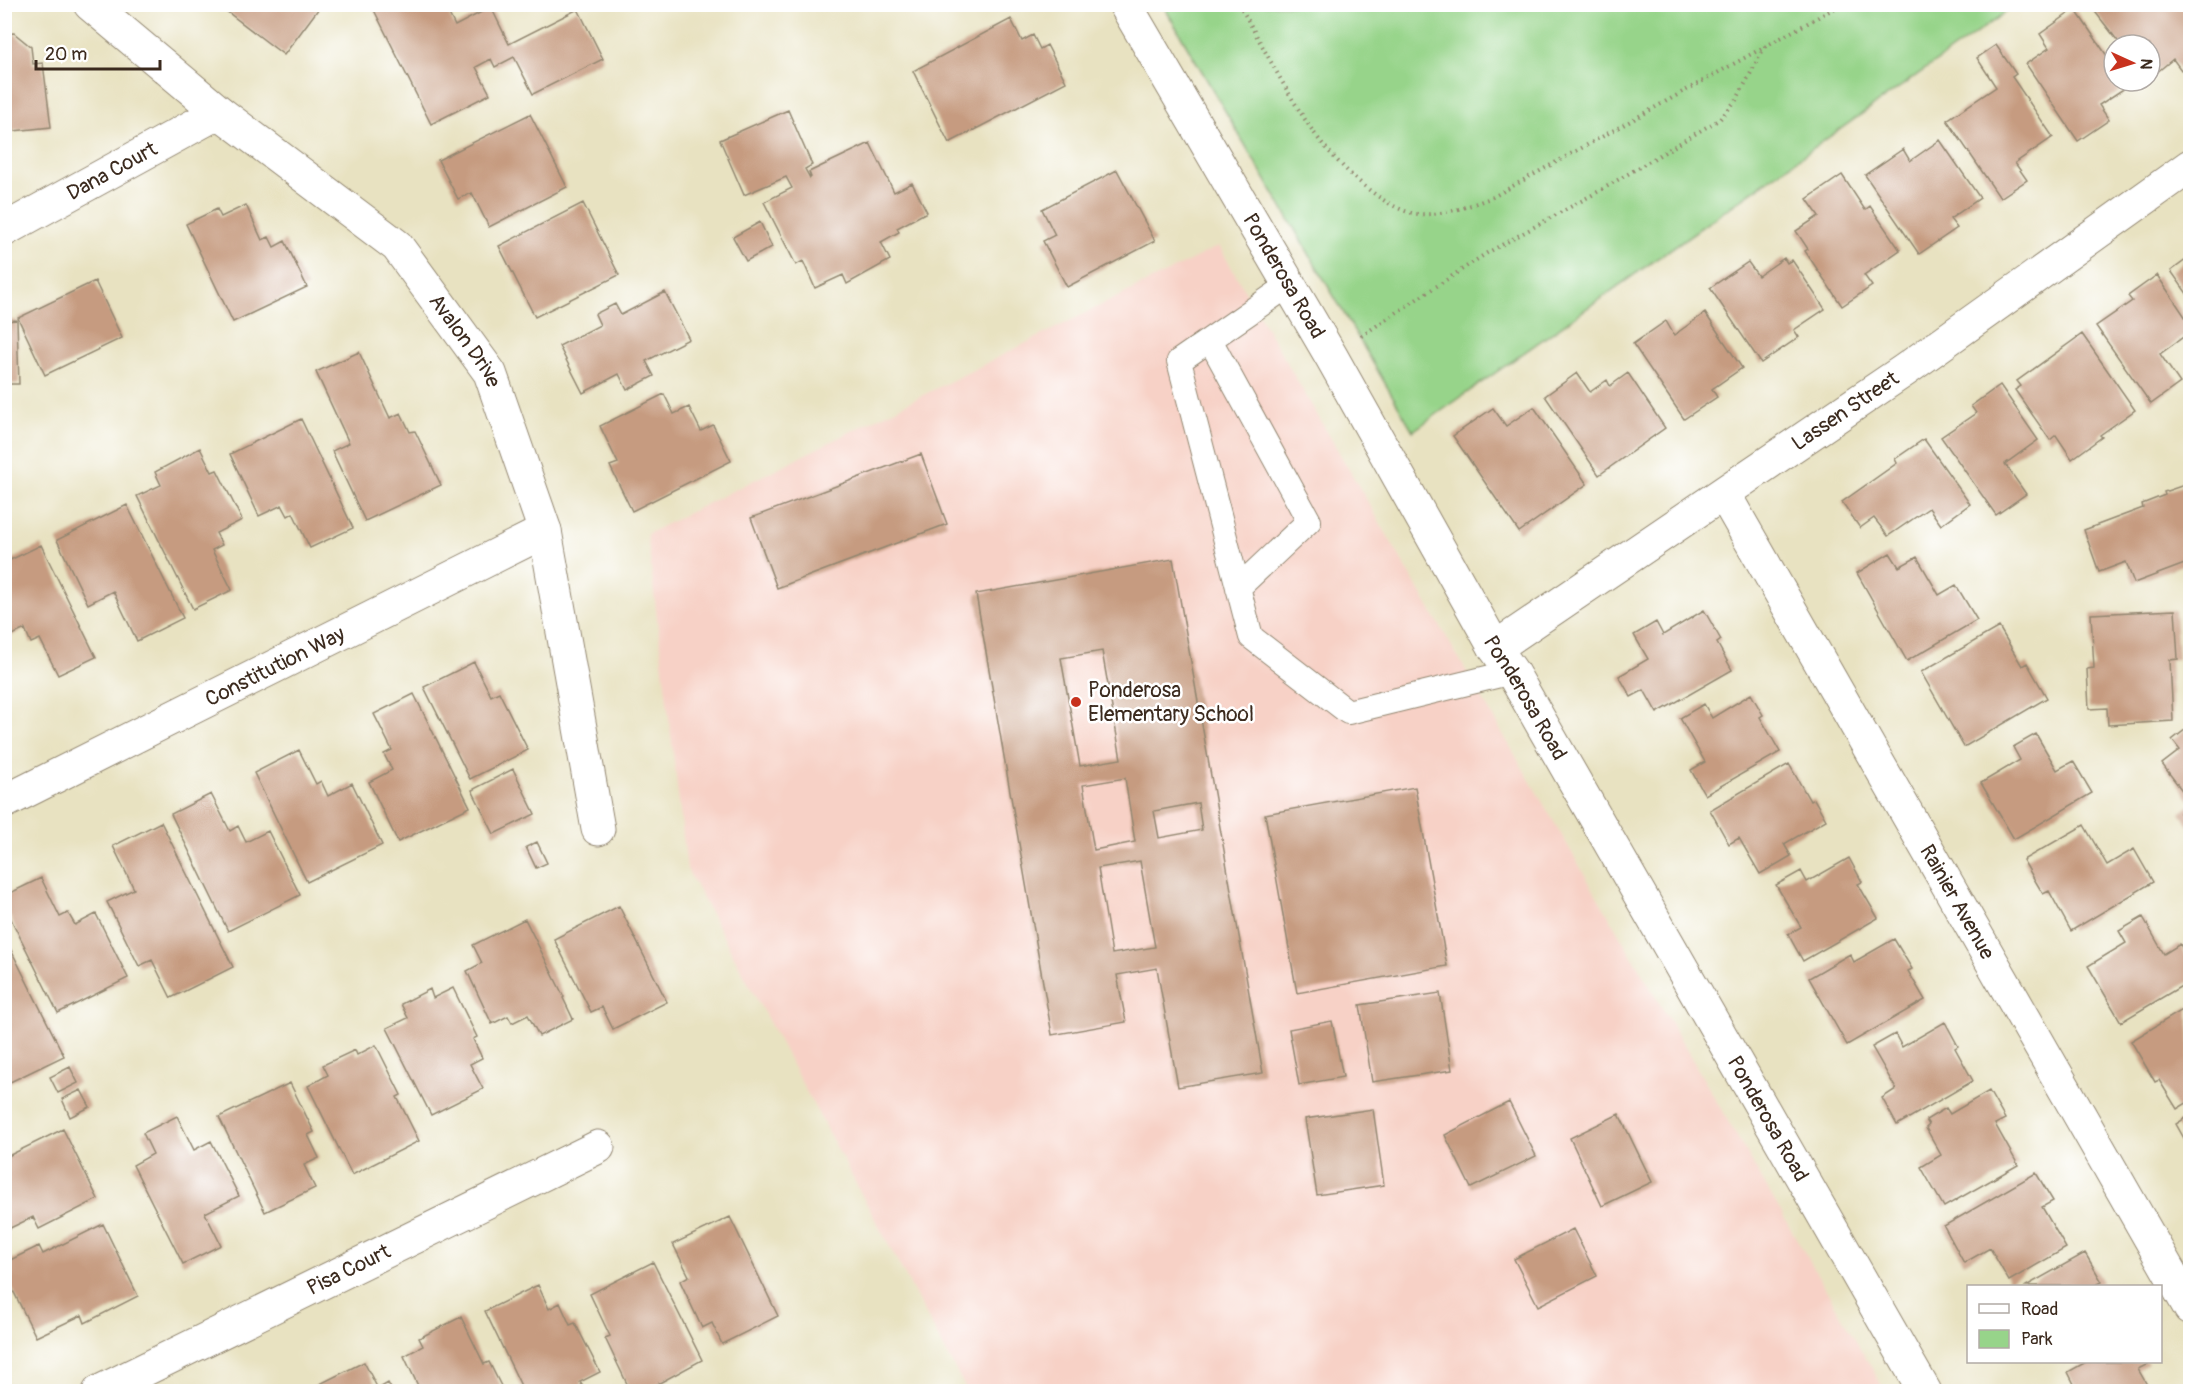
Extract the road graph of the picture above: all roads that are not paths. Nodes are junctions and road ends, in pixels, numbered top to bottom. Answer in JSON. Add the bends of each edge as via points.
{"nodes":[{"id":1,"x":90,"y":4,"type":"edge"},
{"id":2,"x":1125,"y":4,"type":"edge"},
{"id":3,"x":219,"y":112,"type":"junction"},
{"id":4,"x":2190,"y":166,"type":"edge"},
{"id":5,"x":4,"y":230,"type":"edge"},
{"id":6,"x":1289,"y":285,"type":"junction"},
{"id":7,"x":1210,"y":340,"type":"junction"},
{"id":8,"x":1724,"y":494,"type":"junction"},
{"id":9,"x":545,"y":531,"type":"junction"},
{"id":10,"x":1238,"y":588,"type":"junction"},
{"id":11,"x":1504,"y":660,"type":"junction"},
{"id":12,"x":4,"y":802,"type":"edge"},
{"id":13,"x":597,"y":829,"type":"dead end"},
{"id":14,"x":598,"y":1147,"type":"dead end"},
{"id":15,"x":2190,"y":1308,"type":"edge"},
{"id":16,"x":99,"y":1392,"type":"edge"},
{"id":17,"x":1925,"y":1392,"type":"edge"}],
"edges":[{"from":1,"to":3,"type":"street","name":"Avalon Drive"},
{"from":2,"to":6,"type":"street","name":"Ponderosa Road"},
{"from":3,"to":5,"type":"street","name":"Dana Court"},
{"from":3,"to":9,"type":"street","name":"Avalon Drive","via":[[397,246],[490,373]]},
{"from":4,"to":8,"type":"street","name":"Lassen Street"},
{"from":6,"to":7,"type":"lane"},
{"from":6,"to":11,"type":"street","name":"Ponderosa Road"},
{"from":7,"to":10,"type":"lane","via":[[1179,361]]},
{"from":7,"to":10,"type":"lane","via":[[1310,521]]},
{"from":8,"to":11,"type":"street","name":"Lassen Street"},
{"from":8,"to":15,"type":"street","name":"Rainier Avenue"},
{"from":9,"to":12,"type":"street","name":"Constitution Way"},
{"from":9,"to":13,"type":"street","name":"Avalon Drive"},
{"from":10,"to":11,"type":"lane","via":[[1251,637],[1348,712]]},
{"from":11,"to":17,"type":"street","name":"Ponderosa Road"},
{"from":14,"to":16,"type":"street","name":"Pisa Court"}]}
